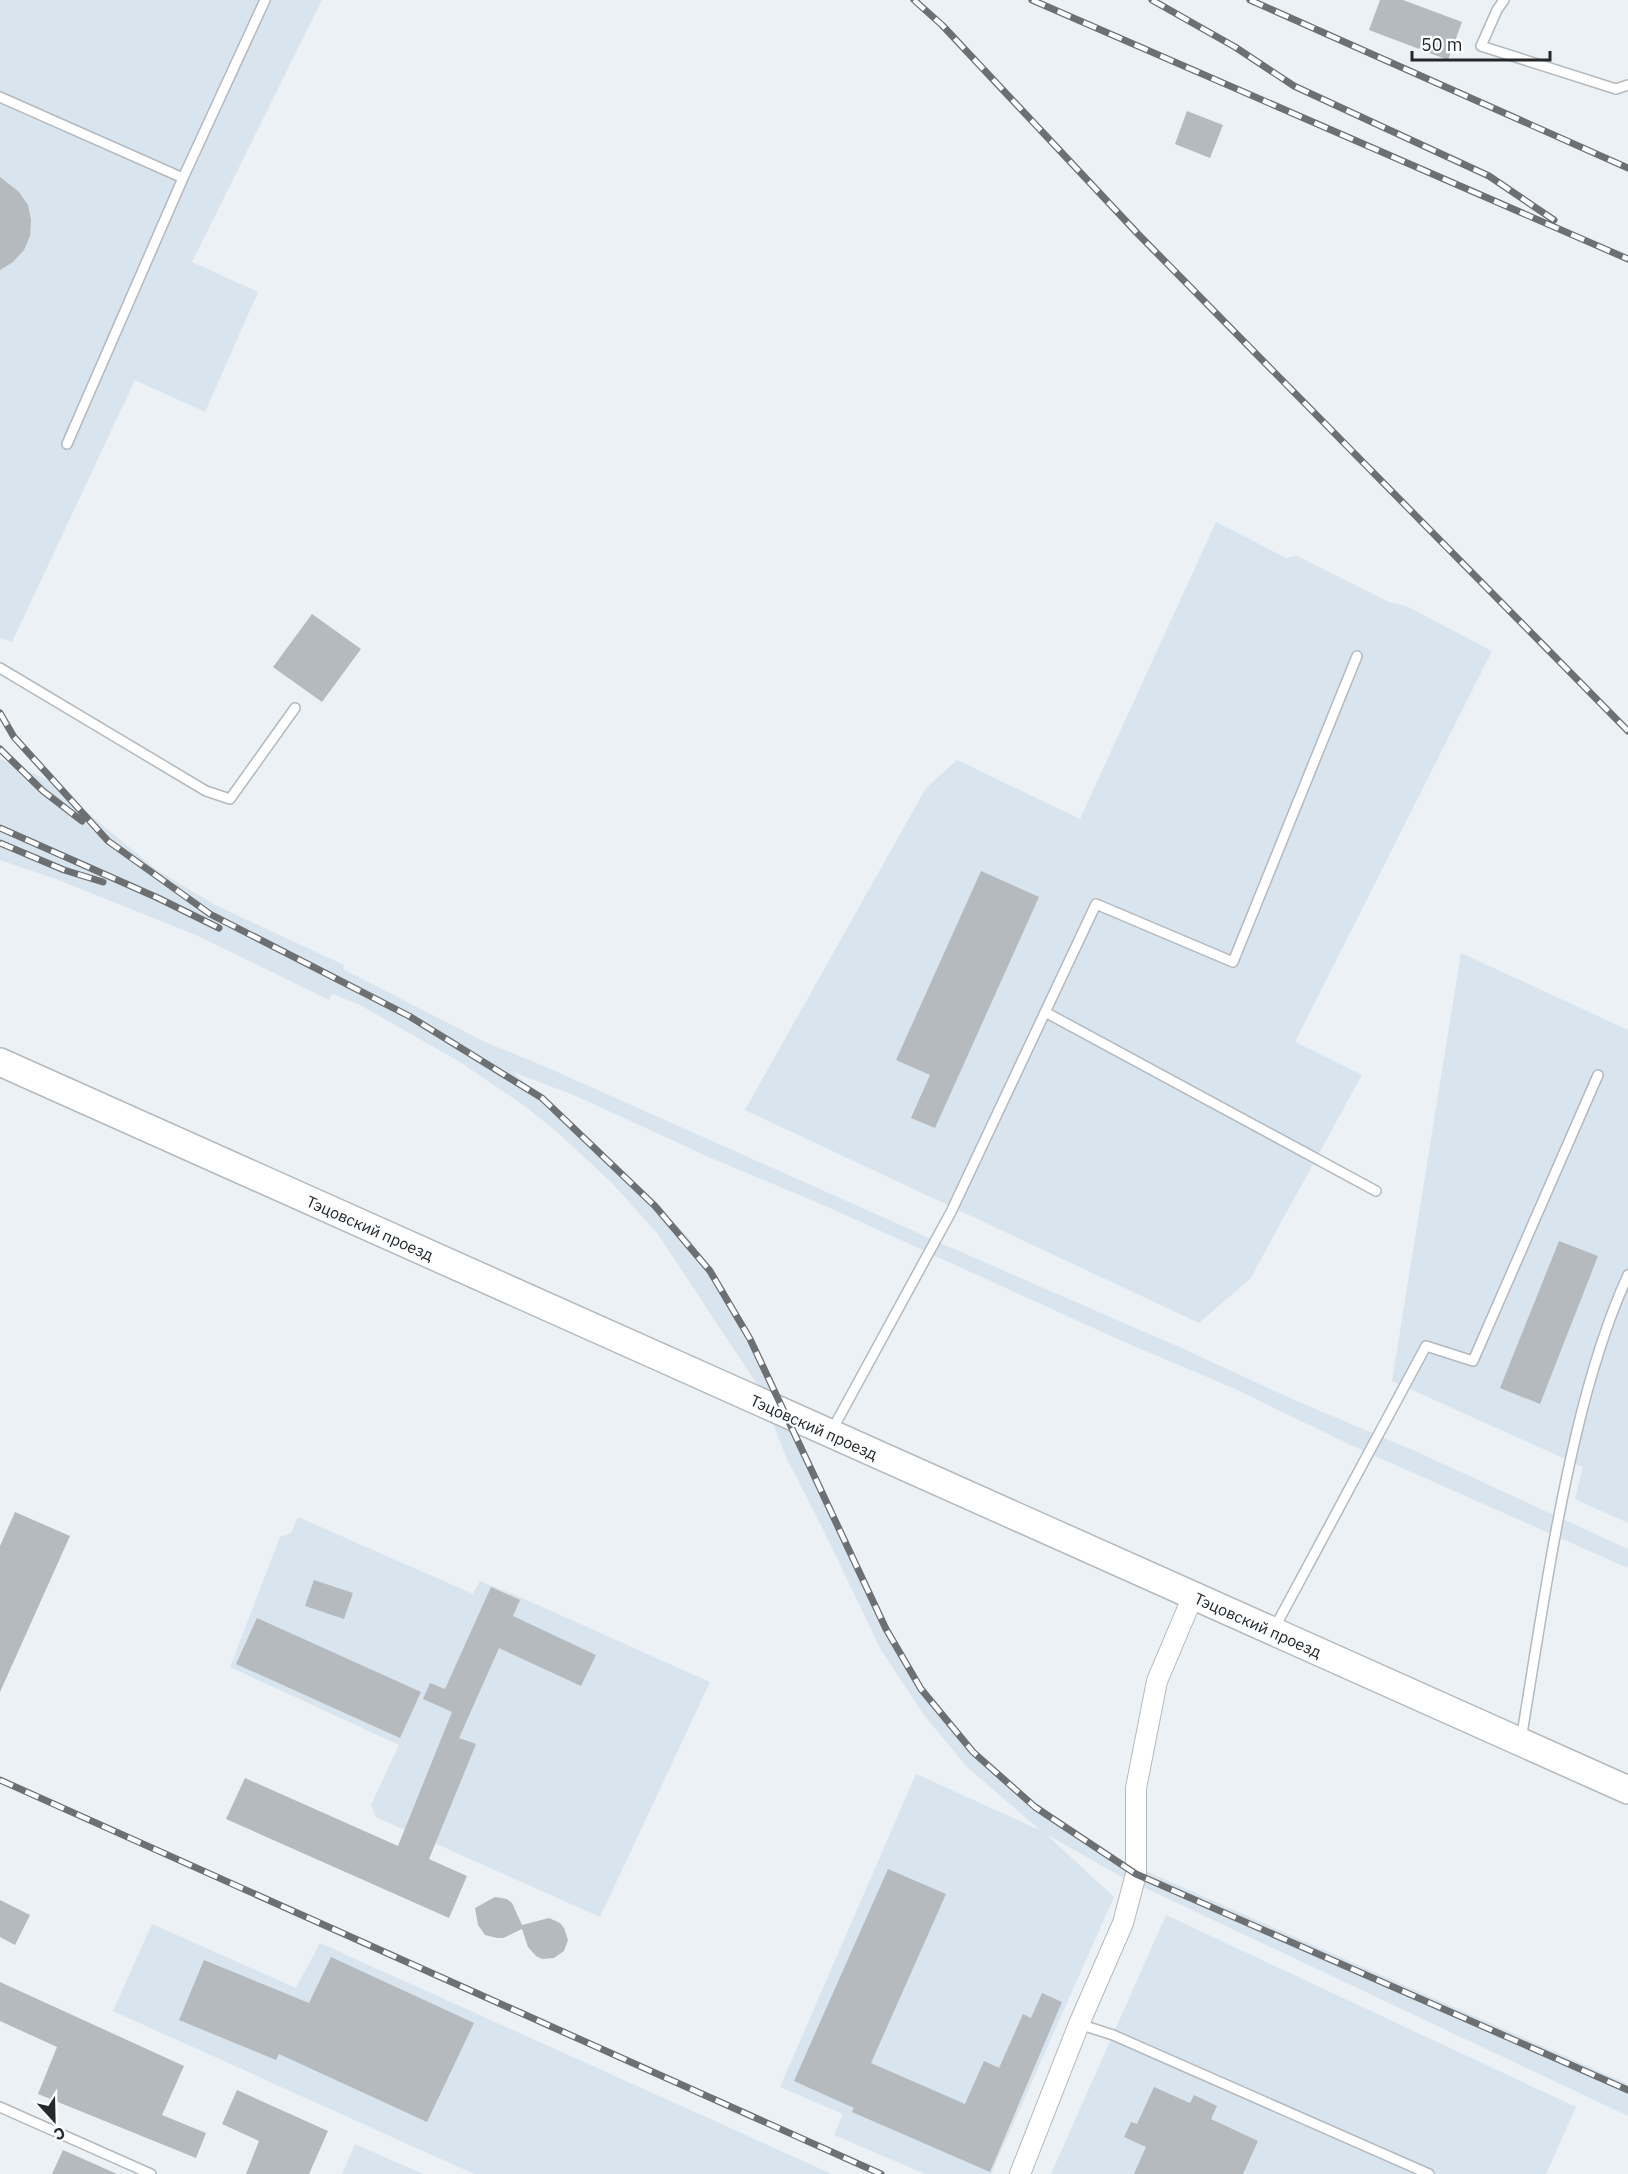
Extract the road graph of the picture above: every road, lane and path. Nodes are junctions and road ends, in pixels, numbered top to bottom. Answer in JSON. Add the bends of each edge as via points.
{"nodes":[{"id":1,"x":265,"y":0,"type":"edge"},
{"id":2,"x":1504,"y":0,"type":"edge"},
{"id":3,"x":1628,"y":85,"type":"edge"},
{"id":4,"x":0,"y":97,"type":"edge"},
{"id":5,"x":183,"y":178,"type":"junction"},
{"id":6,"x":67,"y":444,"type":"dead end"},
{"id":7,"x":1357,"y":656,"type":"dead end"},
{"id":8,"x":0,"y":668,"type":"edge"},
{"id":9,"x":295,"y":708,"type":"dead end"},
{"id":10,"x":1045,"y":1012,"type":"junction"},
{"id":11,"x":0,"y":1062,"type":"edge"},
{"id":12,"x":1598,"y":1075,"type":"dead end"},
{"id":13,"x":1376,"y":1191,"type":"dead end"},
{"id":14,"x":1628,"y":1275,"type":"edge"},
{"id":15,"x":830,"y":1434,"type":"junction"},
{"id":16,"x":1193,"y":1596,"type":"junction"},
{"id":17,"x":1273,"y":1631,"type":"junction"},
{"id":18,"x":1521,"y":1742,"type":"junction"},
{"id":19,"x":1628,"y":1790,"type":"edge"},
{"id":20,"x":1079,"y":2024,"type":"junction"},
{"id":21,"x":0,"y":2107,"type":"edge"},
{"id":22,"x":151,"y":2174,"type":"edge"},
{"id":23,"x":1020,"y":2174,"type":"edge"},
{"id":24,"x":1429,"y":2174,"type":"edge"}],
"edges":[{"from":1,"to":5,"type":"lane"},
{"from":2,"to":3,"type":"lane","via":[[1481,46],[1616,89]]},
{"from":4,"to":5,"type":"lane"},
{"from":5,"to":6,"type":"lane"},
{"from":7,"to":10,"type":"lane","via":[[1233,962],[1096,904]]},
{"from":8,"to":9,"type":"lane","via":[[206,791],[230,799]]},
{"from":10,"to":13,"type":"lane"},
{"from":10,"to":15,"type":"lane","via":[[951,1212]]},
{"from":11,"to":15,"type":"street","name":"Тэцовский проезд"},
{"from":12,"to":17,"type":"lane","via":[[1473,1361],[1426,1346]]},
{"from":14,"to":18,"type":"lane","via":[[1591,1375],[1567,1473]]},
{"from":15,"to":16,"type":"street","name":"Тэцовский проезд"},
{"from":16,"to":17,"type":"street","name":"Тэцовский проезд"},
{"from":16,"to":20,"type":"street","via":[[1156,1681],[1136,1788],[1136,1874],[1125,1914]]},
{"from":17,"to":18,"type":"street","name":"Тэцовский проезд"},
{"from":18,"to":19,"type":"street","name":"Тэцовский проезд"},
{"from":20,"to":23,"type":"street"},
{"from":20,"to":24,"type":"lane","via":[[1113,2035]]},
{"from":21,"to":22,"type":"lane"}]}
